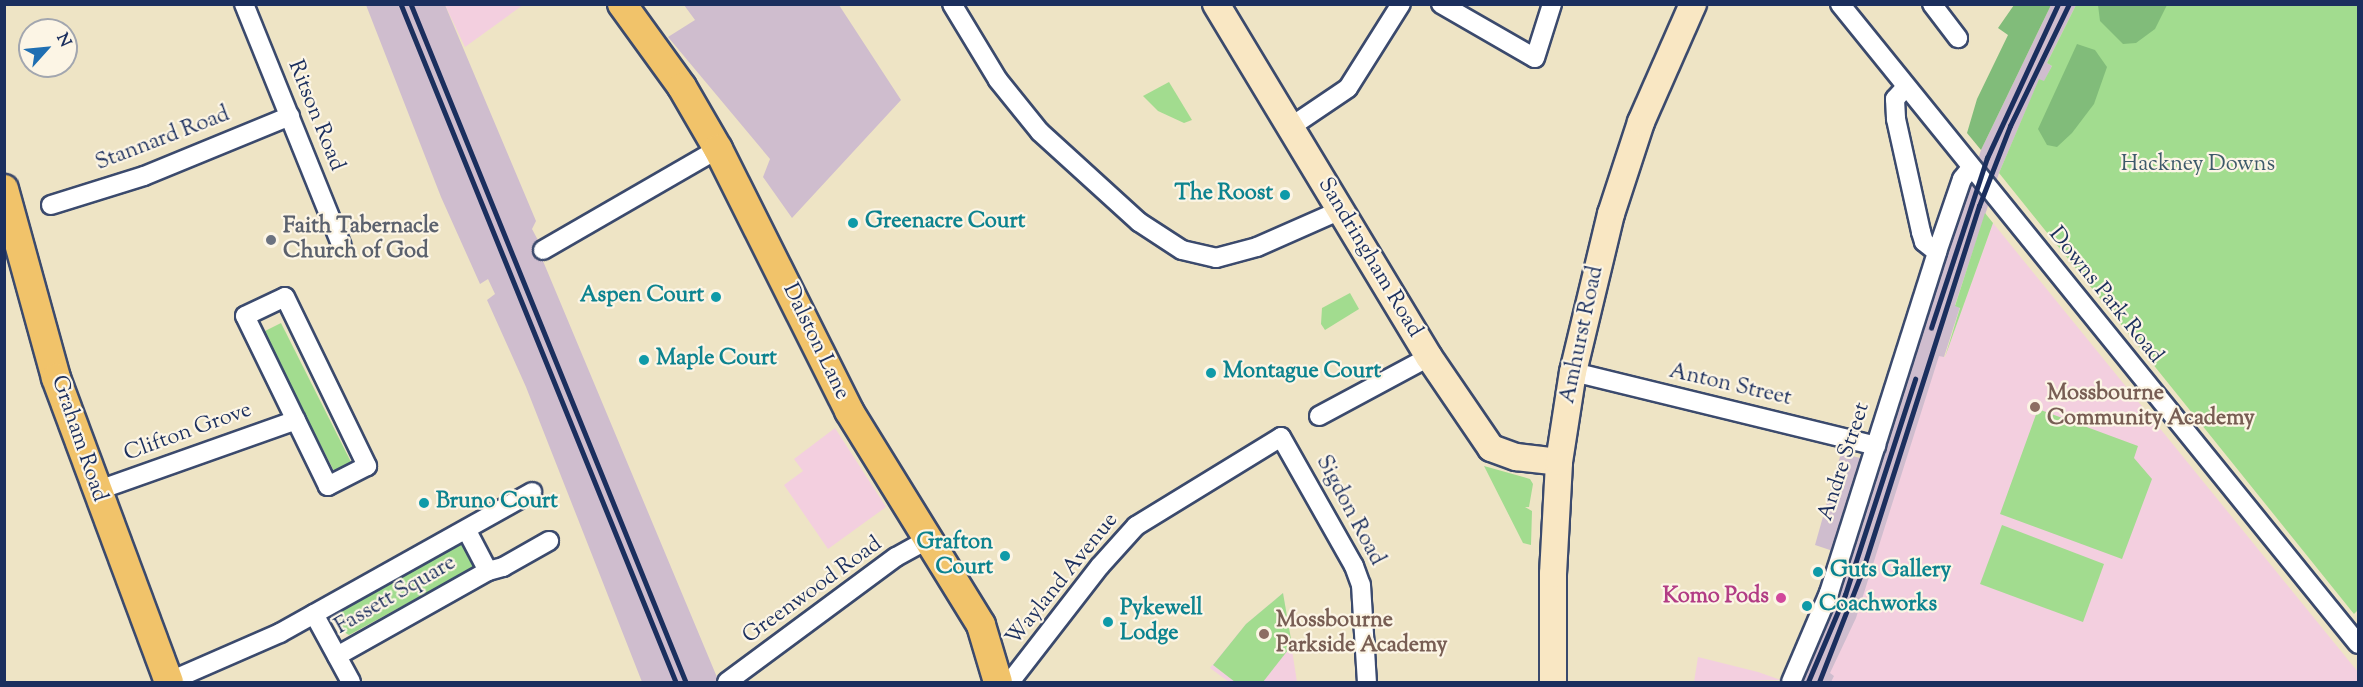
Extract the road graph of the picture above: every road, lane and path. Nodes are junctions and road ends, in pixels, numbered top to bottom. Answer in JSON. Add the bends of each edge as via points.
{"nodes":[{"id":1,"x":244,"y":4,"type":"edge"},
{"id":2,"x":622,"y":4,"type":"edge"},
{"id":3,"x":952,"y":4,"type":"edge"},
{"id":4,"x":1216,"y":4,"type":"edge"},
{"id":5,"x":1401,"y":4,"type":"edge"},
{"id":6,"x":1441,"y":4,"type":"edge"},
{"id":7,"x":1552,"y":4,"type":"edge"},
{"id":8,"x":1693,"y":4,"type":"edge"},
{"id":9,"x":1840,"y":4,"type":"edge"},
{"id":10,"x":1932,"y":4,"type":"edge"},
{"id":11,"x":1958,"y":38,"type":"dead end"},
{"id":12,"x":1905,"y":88,"type":"junction"},
{"id":13,"x":290,"y":116,"type":"junction"},
{"id":14,"x":1289,"y":128,"type":"junction"},
{"id":15,"x":718,"y":149,"type":"junction"},
{"id":16,"x":1970,"y":169,"type":"junction"},
{"id":17,"x":4,"y":189,"type":"edge"},
{"id":18,"x":51,"y":205,"type":"dead end"},
{"id":19,"x":1341,"y":210,"type":"junction"},
{"id":20,"x":342,"y":246,"type":"dead end"},
{"id":21,"x":543,"y":250,"type":"dead end"},
{"id":22,"x":1937,"y":252,"type":"junction"},
{"id":23,"x":1429,"y":357,"type":"junction"},
{"id":24,"x":1573,"y":372,"type":"junction"},
{"id":25,"x":1319,"y":416,"type":"dead end"},
{"id":26,"x":296,"y":420,"type":"junction"},
{"id":27,"x":1281,"y":437,"type":"joint"},
{"id":28,"x":1876,"y":446,"type":"junction"},
{"id":29,"x":1559,"y":462,"type":"junction"},
{"id":30,"x":96,"y":491,"type":"junction"},
{"id":31,"x":532,"y":492,"type":"dead end"},
{"id":32,"x":467,"y":531,"type":"junction"},
{"id":33,"x":927,"y":540,"type":"junction"},
{"id":34,"x":549,"y":541,"type":"dead end"},
{"id":35,"x":488,"y":571,"type":"junction"},
{"id":36,"x":314,"y":614,"type":"junction"},
{"id":37,"x":2358,"y":644,"type":"edge"},
{"id":38,"x":337,"y":656,"type":"junction"},
{"id":39,"x":169,"y":682,"type":"edge"},
{"id":40,"x":351,"y":682,"type":"edge"},
{"id":41,"x":727,"y":682,"type":"edge"},
{"id":42,"x":1000,"y":682,"type":"edge"},
{"id":43,"x":1367,"y":682,"type":"edge"},
{"id":44,"x":1553,"y":682,"type":"edge"},
{"id":45,"x":1791,"y":682,"type":"edge"}],
"edges":[{"from":1,"to":13,"type":"street","name":"Ritson Road"},
{"from":2,"to":15,"type":"main road","name":"Dalston Lane","via":[[682,87]]},
{"from":3,"to":19,"type":"street","via":[[998,80],[1040,132],[1139,222],[1182,250],[1216,258],[1257,247]]},
{"from":4,"to":14,"type":"street","name":"Sandringham Road"},
{"from":5,"to":14,"type":"street","via":[[1348,88]]},
{"from":6,"to":7,"type":"street","via":[[1535,57]]},
{"from":8,"to":24,"type":"street","name":"Amhurst Road","via":[[1641,122],[1611,214]]},
{"from":9,"to":12,"type":"street","name":"Downs Park Road"},
{"from":10,"to":11,"type":"street"},
{"from":12,"to":16,"type":"street","name":"Downs Park Road"},
{"from":12,"to":22,"type":"street","via":[[1895,99],[1896,119],[1924,242]]},
{"from":13,"to":18,"type":"street","name":"Stannard Road","via":[[144,176]]},
{"from":13,"to":20,"type":"street","name":"Ritson Road"},
{"from":14,"to":19,"type":"street","name":"Sandringham Road"},
{"from":15,"to":21,"type":"street"},
{"from":15,"to":33,"type":"main road","name":"Dalston Lane","via":[[849,411]]},
{"from":16,"to":22,"type":"street","name":"Andre Street","via":[[1962,179]]},
{"from":16,"to":37,"type":"street","name":"Downs Park Road"},
{"from":17,"to":30,"type":"main road","name":"Graham Road","via":[[32,299]]},
{"from":19,"to":23,"type":"street","name":"Sandringham Road"},
{"from":22,"to":28,"type":"street","name":"Andre Street"},
{"from":23,"to":25,"type":"street"},
{"from":23,"to":29,"type":"street","name":"Sandringham Road","via":[[1491,448],[1516,457]]},
{"from":24,"to":28,"type":"street","name":"Anton Street"},
{"from":24,"to":29,"type":"street","name":"Amhurst Road"},
{"from":26,"to":26,"type":"street","via":[[328,486],[367,466],[285,297],[245,316]]},
{"from":26,"to":30,"type":"street","name":"Clifton Grove"},
{"from":27,"to":42,"type":"street","name":"Wayland Avenue","via":[[1136,526]]},
{"from":27,"to":43,"type":"street","name":"Sigdon Road","via":[[1361,585]]},
{"from":28,"to":45,"type":"street","name":"Andre Street","via":[[1829,592],[1808,650]]},
{"from":29,"to":44,"type":"street","name":"Amhurst Road"},
{"from":30,"to":39,"type":"main road","name":"Graham Road"},
{"from":31,"to":32,"type":"street","name":"Fassett Square"},
{"from":32,"to":35,"type":"street","name":"Fassett Square"},
{"from":32,"to":36,"type":"street","name":"Fassett Square"},
{"from":33,"to":41,"type":"street","name":"Greenwood Road","via":[[896,557]]},
{"from":33,"to":42,"type":"main road","name":"Dalston Lane","via":[[981,626]]},
{"from":34,"to":35,"type":"street","name":"Fassett Square","via":[[504,567]]},
{"from":35,"to":38,"type":"street","name":"Fassett Square"},
{"from":36,"to":38,"type":"street","name":"Fassett Square"},
{"from":36,"to":39,"type":"street","name":"Fassett Square"},
{"from":38,"to":40,"type":"street"}]}
